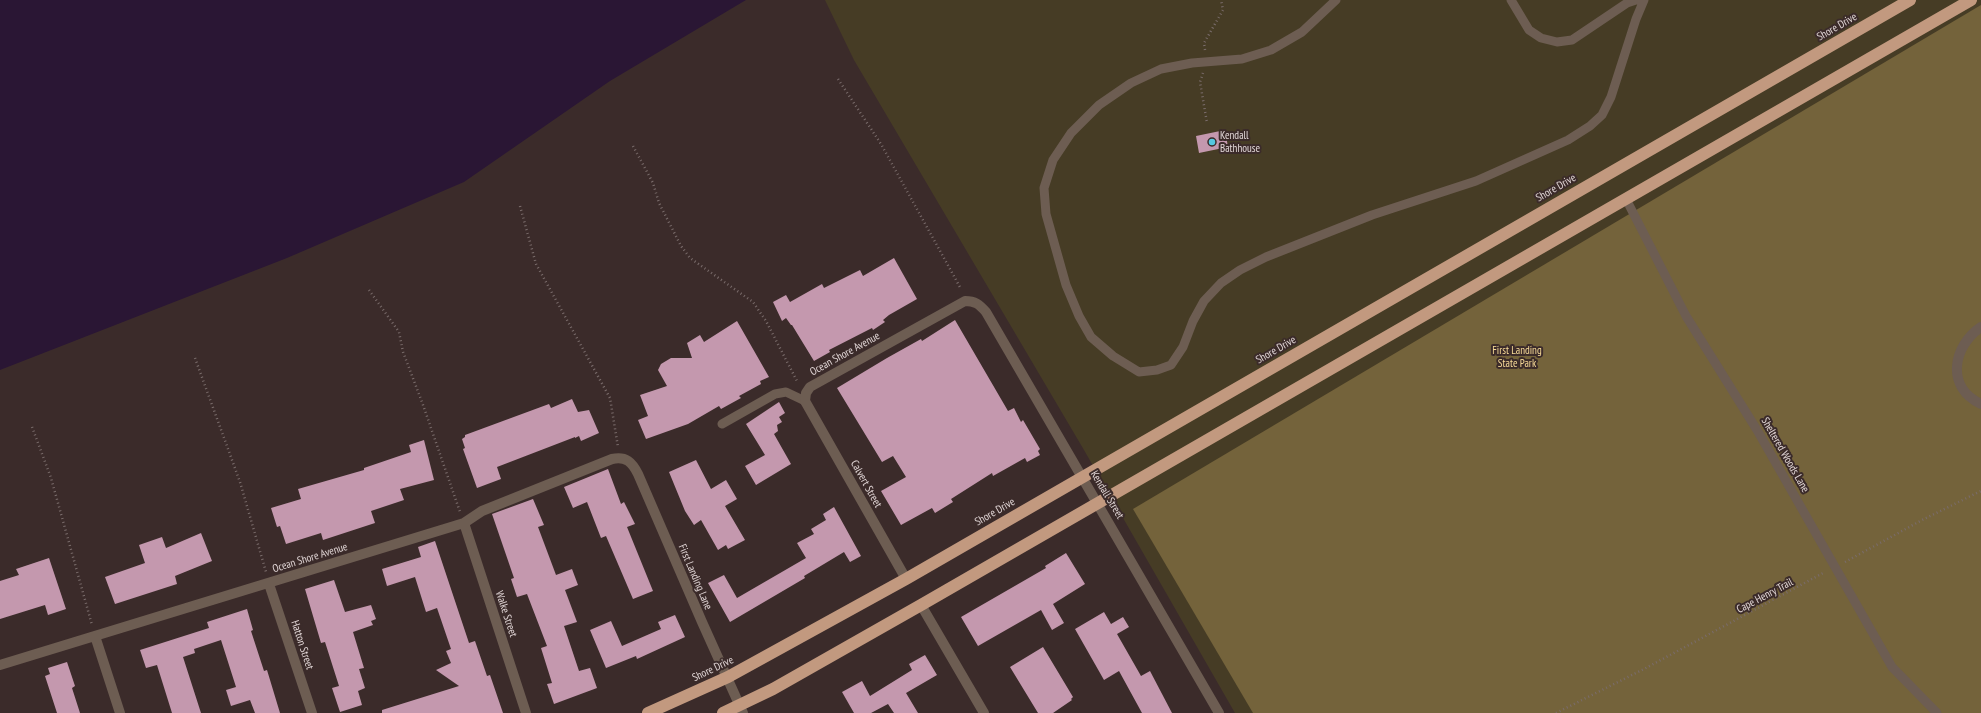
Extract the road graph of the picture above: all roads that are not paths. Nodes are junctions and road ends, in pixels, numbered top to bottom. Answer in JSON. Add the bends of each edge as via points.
{"nodes":[{"id":1,"x":1336,"y":0,"type":"edge"},
{"id":2,"x":1511,"y":0,"type":"edge"},
{"id":3,"x":1636,"y":0,"type":"edge"},
{"id":4,"x":1644,"y":0,"type":"edge"},
{"id":5,"x":1910,"y":0,"type":"edge"},
{"id":6,"x":1971,"y":0,"type":"edge"},
{"id":7,"x":1626,"y":199,"type":"junction"},
{"id":8,"x":965,"y":301,"type":"joint"},
{"id":9,"x":1981,"y":327,"type":"edge"},
{"id":10,"x":805,"y":401,"type":"junction"},
{"id":11,"x":1981,"y":404,"type":"edge"},
{"id":12,"x":722,"y":424,"type":"dead end"},
{"id":13,"x":620,"y":458,"type":"joint"},
{"id":14,"x":1082,"y":477,"type":"junction"},
{"id":15,"x":1098,"y":503,"type":"junction"},
{"id":16,"x":464,"y":523,"type":"junction"},
{"id":17,"x":906,"y":579,"type":"junction"},
{"id":18,"x":269,"y":584,"type":"junction"},
{"id":19,"x":921,"y":605,"type":"junction"},
{"id":20,"x":95,"y":636,"type":"junction"},
{"id":21,"x":0,"y":665,"type":"edge"},
{"id":22,"x":728,"y":677,"type":"junction"},
{"id":23,"x":742,"y":709,"type":"edge"},
{"id":24,"x":120,"y":713,"type":"edge"},
{"id":25,"x":312,"y":713,"type":"edge"},
{"id":26,"x":526,"y":713,"type":"edge"},
{"id":27,"x":648,"y":713,"type":"edge"},
{"id":28,"x":723,"y":713,"type":"edge"},
{"id":29,"x":984,"y":713,"type":"edge"},
{"id":30,"x":1219,"y":713,"type":"edge"},
{"id":31,"x":1937,"y":713,"type":"edge"}],
"edges":[{"from":1,"to":4,"type":"lane","via":[[1302,32],[1271,50],[1242,59],[1162,69],[1130,83],[1099,105],[1072,134],[1053,160],[1044,188],[1046,214],[1066,285],[1091,337],[1113,356],[1139,372],[1172,366],[1204,301],[1221,283],[1240,270],[1364,218],[1476,181],[1568,140],[1590,126],[1602,115],[1611,98]]},
{"from":2,"to":3,"type":"lane","via":[[1529,30],[1541,38],[1558,42],[1572,40],[1627,3]]},
{"from":5,"to":14,"type":"highway","name":"Shore Drive"},
{"from":6,"to":7,"type":"highway"},
{"from":7,"to":15,"type":"highway"},
{"from":7,"to":31,"type":"lane","name":"Sheltered Woods Lane","via":[[1686,316],[1757,430],[1892,667]]},
{"from":8,"to":10,"type":"street","name":"Ocean Shore Avenue","via":[[810,386]]},
{"from":8,"to":14,"type":"street","name":"Kendall Street","via":[[979,304],[986,312]]},
{"from":9,"to":11,"type":"street","via":[[1964,342],[1957,361],[1957,375],[1966,393]]},
{"from":10,"to":12,"type":"lane","via":[[786,392],[775,394]]},
{"from":10,"to":17,"type":"street","name":"Calvert Street"},
{"from":13,"to":16,"type":"street","name":"Ocean Shore Avenue","via":[[482,510]]},
{"from":13,"to":22,"type":"street","name":"First Landing Lane","via":[[633,464],[638,474]]},
{"from":14,"to":15,"type":"street","name":"Kendall Street"},
{"from":14,"to":17,"type":"highway","name":"Shore Drive"},
{"from":15,"to":19,"type":"highway"},
{"from":15,"to":30,"type":"street","name":"Kendall Street"},
{"from":16,"to":18,"type":"street","name":"Ocean Shore Avenue"},
{"from":16,"to":26,"type":"street","name":"Walke Street"},
{"from":17,"to":22,"type":"highway","name":"Shore Drive"},
{"from":18,"to":20,"type":"street","name":"Ocean Shore Avenue"},
{"from":18,"to":25,"type":"street","name":"Hatton Street"},
{"from":19,"to":23,"type":"highway"},
{"from":19,"to":29,"type":"street"},
{"from":20,"to":21,"type":"street","name":"Ocean Shore Avenue"},
{"from":20,"to":24,"type":"street"},
{"from":22,"to":23,"type":"street","name":"First Landing Lane"},
{"from":22,"to":27,"type":"highway","name":"Shore Drive"},
{"from":23,"to":28,"type":"highway"}]}
